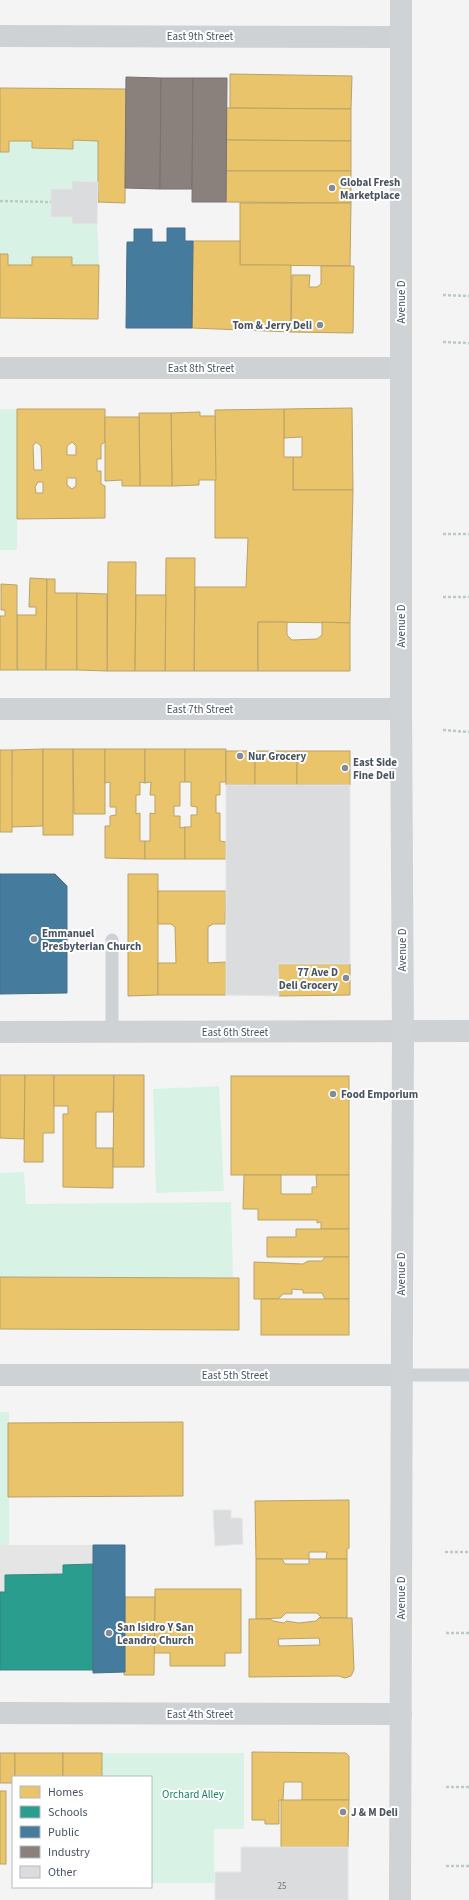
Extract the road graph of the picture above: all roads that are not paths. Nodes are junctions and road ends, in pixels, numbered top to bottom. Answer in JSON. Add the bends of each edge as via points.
{"nodes":[{"id":1,"x":401,"y":0,"type":"edge"},
{"id":2,"x":0,"y":36,"type":"edge"},
{"id":3,"x":401,"y":37,"type":"junction"},
{"id":4,"x":0,"y":368,"type":"edge"},
{"id":5,"x":401,"y":368,"type":"junction"},
{"id":6,"x":0,"y":709,"type":"edge"},
{"id":7,"x":401,"y":709,"type":"junction"},
{"id":8,"x":112,"y":940,"type":"dead end"},
{"id":9,"x":469,"y":1031,"type":"edge"},
{"id":10,"x":0,"y":1032,"type":"edge"},
{"id":11,"x":112,"y":1032,"type":"junction"},
{"id":12,"x":403,"y":1032,"type":"junction"},
{"id":13,"x":469,"y":1374,"type":"edge"},
{"id":14,"x":0,"y":1375,"type":"edge"},
{"id":15,"x":401,"y":1375,"type":"junction"},
{"id":16,"x":0,"y":1713,"type":"edge"},
{"id":17,"x":401,"y":1714,"type":"junction"},
{"id":18,"x":400,"y":1900,"type":"edge"}],
"edges":[{"from":1,"to":3,"type":"street","name":"Avenue D"},
{"from":2,"to":3,"type":"street","name":"East 9th Street"},
{"from":3,"to":5,"type":"street","name":"Avenue D"},
{"from":4,"to":5,"type":"street","name":"East 8th Street"},
{"from":5,"to":7,"type":"street","name":"Avenue D"},
{"from":6,"to":7,"type":"street","name":"East 7th Street"},
{"from":7,"to":12,"type":"street","name":"Avenue D"},
{"from":8,"to":11,"type":"lane"},
{"from":9,"to":12,"type":"street","name":"East 6th Street"},
{"from":10,"to":11,"type":"street","name":"East 6th Street"},
{"from":11,"to":12,"type":"street","name":"East 6th Street"},
{"from":12,"to":15,"type":"street","name":"Avenue D"},
{"from":13,"to":15,"type":"lane","name":"East 5th Street"},
{"from":14,"to":15,"type":"street","name":"East 5th Street"},
{"from":15,"to":17,"type":"street","name":"Avenue D"},
{"from":16,"to":17,"type":"street","name":"East 4th Street"},
{"from":17,"to":18,"type":"street","name":"Avenue D"}]}
